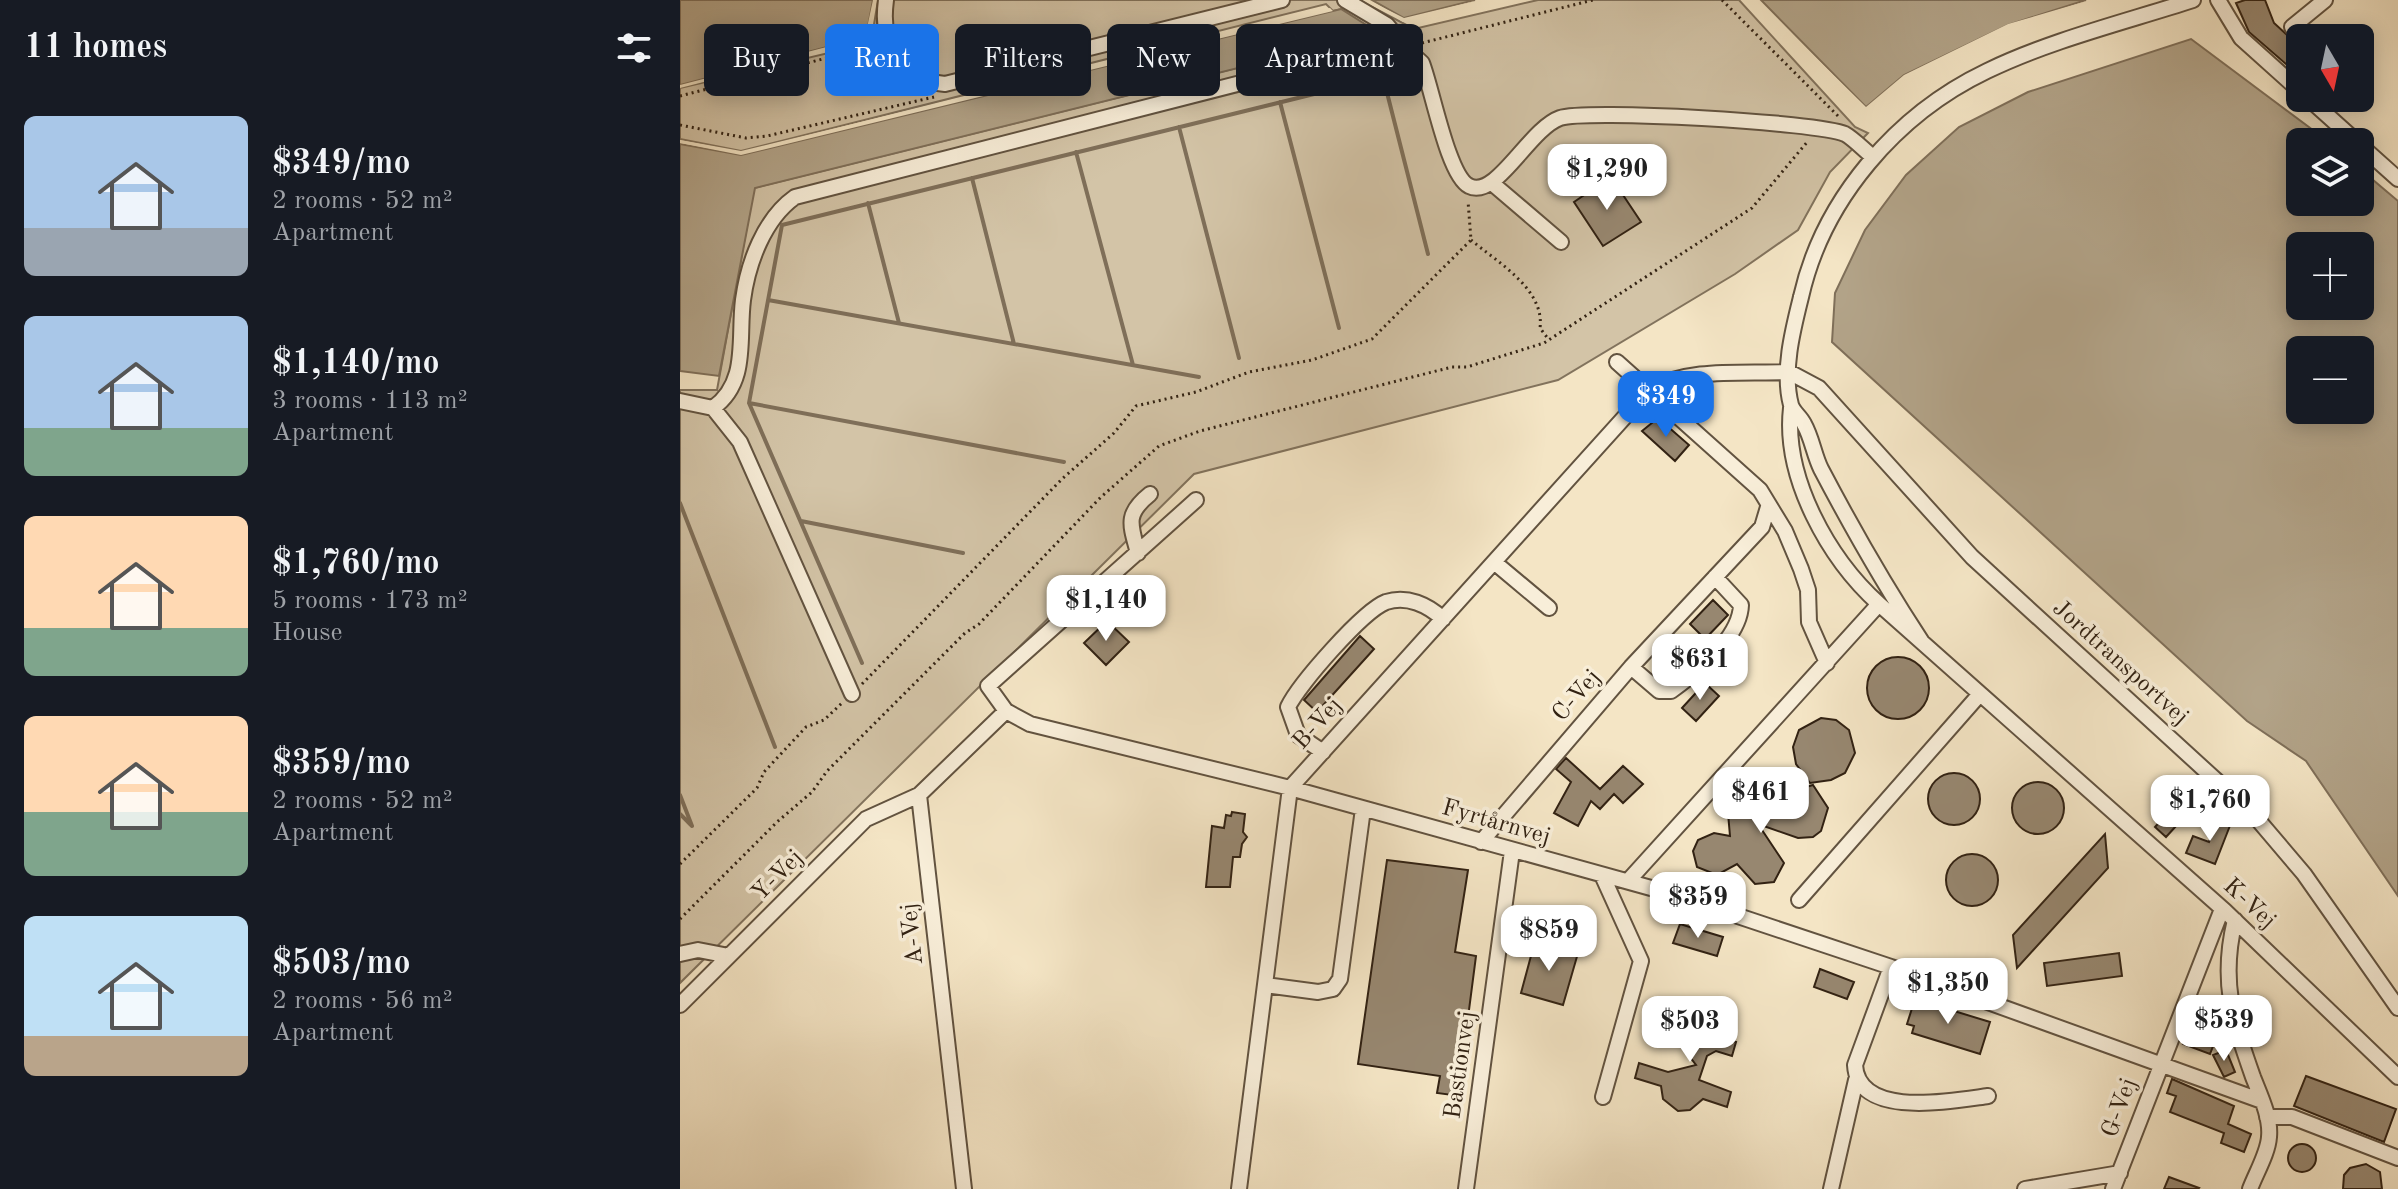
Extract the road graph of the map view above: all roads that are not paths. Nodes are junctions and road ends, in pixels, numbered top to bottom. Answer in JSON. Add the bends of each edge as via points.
{"nodes":[{"id":1,"x":886,"y":0,"type":"edge"},
{"id":2,"x":1282,"y":0,"type":"edge"},
{"id":3,"x":1345,"y":0,"type":"edge"},
{"id":4,"x":2193,"y":0,"type":"edge"},
{"id":5,"x":2218,"y":0,"type":"edge"},
{"id":6,"x":2325,"y":0,"type":"edge"},
{"id":7,"x":1385,"y":24,"type":"edge"},
{"id":8,"x":2296,"y":24,"type":"edge"},
{"id":9,"x":1423,"y":66,"type":"edge"},
{"id":10,"x":2286,"y":78,"type":"edge"},
{"id":11,"x":1236,"y":84,"type":"edge"},
{"id":12,"x":2324,"y":112,"type":"edge"},
{"id":13,"x":2341,"y":128,"type":"edge"},
{"id":14,"x":1873,"y":157,"type":"junction"},
{"id":15,"x":2374,"y":157,"type":"edge"},
{"id":16,"x":2398,"y":179,"type":"edge"},
{"id":17,"x":1493,"y":184,"type":"junction"},
{"id":18,"x":1561,"y":242,"type":"dead end"},
{"id":19,"x":1617,"y":362,"type":"dead end"},
{"id":20,"x":1789,"y":372,"type":"junction"},
{"id":21,"x":1649,"y":390,"type":"junction"},
{"id":22,"x":680,"y":401,"type":"edge"},
{"id":23,"x":713,"y":408,"type":"junction"},
{"id":24,"x":1791,"y":408,"type":"junction"},
{"id":25,"x":1150,"y":494,"type":"dead end"},
{"id":26,"x":1196,"y":500,"type":"dead end"},
{"id":27,"x":1768,"y":507,"type":"junction"},
{"id":28,"x":1138,"y":553,"type":"junction"},
{"id":29,"x":1494,"y":562,"type":"junction"},
{"id":30,"x":1715,"y":577,"type":"junction"},
{"id":31,"x":1879,"y":604,"type":"junction"},
{"id":32,"x":1549,"y":608,"type":"dead end"},
{"id":33,"x":1443,"y":619,"type":"junction"},
{"id":34,"x":1922,"y":642,"type":"junction"},
{"id":35,"x":1827,"y":663,"type":"junction"},
{"id":36,"x":1631,"y":667,"type":"junction"},
{"id":37,"x":852,"y":694,"type":"road end"},
{"id":38,"x":1980,"y":694,"type":"junction"},
{"id":39,"x":1006,"y":711,"type":"junction"},
{"id":40,"x":1323,"y":752,"type":"junction"},
{"id":41,"x":1290,"y":788,"type":"junction"},
{"id":42,"x":919,"y":795,"type":"junction"},
{"id":43,"x":1363,"y":809,"type":"junction"},
{"id":44,"x":1481,"y":842,"type":"junction"},
{"id":45,"x":1512,"y":851,"type":"junction"},
{"id":46,"x":1602,"y":875,"type":"junction"},
{"id":47,"x":1628,"y":881,"type":"junction"},
{"id":48,"x":1799,"y":900,"type":"dead end"},
{"id":49,"x":2222,"y":909,"type":"junction"},
{"id":50,"x":2235,"y":920,"type":"junction"},
{"id":51,"x":680,"y":954,"type":"edge"},
{"id":52,"x":729,"y":956,"type":"junction"},
{"id":53,"x":1891,"y":967,"type":"junction"},
{"id":54,"x":1265,"y":985,"type":"junction"},
{"id":55,"x":680,"y":1005,"type":"edge"},
{"id":56,"x":2398,"y":1008,"type":"edge"},
{"id":57,"x":2160,"y":1065,"type":"junction"},
{"id":58,"x":2398,"y":1077,"type":"edge"},
{"id":59,"x":1856,"y":1080,"type":"junction"},
{"id":60,"x":1988,"y":1096,"type":"dead end"},
{"id":61,"x":1603,"y":1097,"type":"dead end"},
{"id":62,"x":2262,"y":1101,"type":"junction"},
{"id":63,"x":2267,"y":1117,"type":"junction"},
{"id":64,"x":2398,"y":1158,"type":"edge"},
{"id":65,"x":2120,"y":1173,"type":"junction"},
{"id":66,"x":964,"y":1189,"type":"edge"},
{"id":67,"x":1239,"y":1189,"type":"edge"},
{"id":68,"x":1466,"y":1189,"type":"edge"},
{"id":69,"x":1831,"y":1189,"type":"edge"},
{"id":70,"x":2025,"y":1189,"type":"edge"},
{"id":71,"x":2113,"y":1189,"type":"edge"},
{"id":72,"x":2250,"y":1189,"type":"edge"}],
"edges":[{"from":1,"to":2,"type":"street","via":[[890,53],[929,82],[945,84]]},
{"from":3,"to":7,"type":"street"},
{"from":4,"to":14,"type":"street","name":"K-Vej","via":[[1987,70],[1907,123]]},
{"from":5,"to":10,"type":"street","via":[[2241,38]]},
{"from":6,"to":8,"type":"street"},
{"from":9,"to":17,"type":"street","via":[[1457,177],[1482,190]]},
{"from":11,"to":23,"type":"street","via":[[795,197],[771,219],[756,255],[743,297],[736,379]]},
{"from":12,"to":13,"type":"street"},
{"from":14,"to":17,"type":"street","via":[[1845,134],[1774,122],[1563,116],[1532,135]]},
{"from":14,"to":20,"type":"street","name":"K-Vej","via":[[1821,238],[1804,282]]},
{"from":15,"to":16,"type":"street"},
{"from":17,"to":18,"type":"street"},
{"from":19,"to":21,"type":"street"},
{"from":20,"to":21,"type":"street","via":[[1687,376]]},
{"from":20,"to":24,"type":"street","name":"K-Vej"},
{"from":20,"to":56,"type":"street","name":"Jordtransportvej","via":[[1819,388],[1972,557],[2253,814],[2304,874]]},
{"from":21,"to":27,"type":"street","via":[[1760,490]]},
{"from":21,"to":29,"type":"street","name":"B-Vej"},
{"from":22,"to":23,"type":"street"},
{"from":23,"to":37,"type":"street","via":[[740,442]]},
{"from":24,"to":31,"type":"street","name":"K-Vej","via":[[1789,424],[1800,477],[1815,518],[1837,561]]},
{"from":24,"to":34,"type":"street","name":"K-Vej","via":[[1804,421],[1820,466]]},
{"from":25,"to":28,"type":"street","via":[[1135,506],[1130,525]]},
{"from":26,"to":28,"type":"street"},
{"from":27,"to":30,"type":"street","name":"C-Vej","via":[[1762,527]]},
{"from":27,"to":35,"type":"street","via":[[1801,569],[1809,622]]},
{"from":28,"to":39,"type":"street","via":[[988,686]]},
{"from":29,"to":32,"type":"street"},
{"from":29,"to":33,"type":"street","name":"B-Vej"},
{"from":30,"to":36,"type":"street","name":"C-Vej"},
{"from":30,"to":36,"type":"street","via":[[1741,605],[1738,621],[1716,650],[1671,691],[1659,691]]},
{"from":31,"to":34,"type":"street","name":"K-Vej"},
{"from":31,"to":35,"type":"street"},
{"from":33,"to":40,"type":"street","name":"B-Vej"},
{"from":33,"to":40,"type":"street","via":[[1424,604],[1385,603],[1339,644],[1288,707],[1298,735]]},
{"from":34,"to":38,"type":"street","name":"K-Vej"},
{"from":35,"to":47,"type":"street"},
{"from":36,"to":44,"type":"street","name":"C-Vej"},
{"from":38,"to":48,"type":"street"},
{"from":38,"to":49,"type":"street","name":"K-Vej"},
{"from":39,"to":41,"type":"street","name":"Fyrtårnvej","via":[[1030,724]]},
{"from":39,"to":42,"type":"street"},
{"from":40,"to":41,"type":"street","name":"B-Vej"},
{"from":41,"to":43,"type":"street","name":"Fyrtårnvej"},
{"from":41,"to":54,"type":"street"},
{"from":42,"to":52,"type":"street","name":"Y-Vej","via":[[866,819]]},
{"from":42,"to":66,"type":"street","name":"A-Vej"},
{"from":43,"to":44,"type":"street","name":"Fyrtårnvej"},
{"from":43,"to":54,"type":"street","via":[[1340,979],[1333,989],[1318,992]]},
{"from":44,"to":45,"type":"street","name":"Fyrtårnvej"},
{"from":45,"to":46,"type":"street","name":"Fyrtårnvej"},
{"from":45,"to":68,"type":"street","name":"Bastionvej"},
{"from":46,"to":47,"type":"street","name":"Fyrtårnvej"},
{"from":46,"to":61,"type":"street","via":[[1641,961]]},
{"from":47,"to":53,"type":"street","name":"Fyrtårnvej"},
{"from":49,"to":50,"type":"street","name":"K-Vej"},
{"from":49,"to":57,"type":"street","name":"G-Vej"},
{"from":50,"to":58,"type":"street","name":"K-Vej"},
{"from":50,"to":62,"type":"street","via":[[2226,966],[2228,993]]},
{"from":51,"to":52,"type":"street","via":[[698,950]]},
{"from":52,"to":55,"type":"street","name":"Y-Vej"},
{"from":53,"to":57,"type":"street","name":"Fyrtårnvej"},
{"from":53,"to":59,"type":"street","via":[[1855,1065]]},
{"from":54,"to":67,"type":"street"},
{"from":57,"to":62,"type":"street","name":"Fyrtårnvej"},
{"from":57,"to":65,"type":"street","name":"G-Vej"},
{"from":59,"to":60,"type":"street","via":[[1868,1093],[1894,1101]]},
{"from":59,"to":69,"type":"street"},
{"from":62,"to":63,"type":"street"},
{"from":63,"to":64,"type":"street","via":[[2292,1117]]},
{"from":63,"to":72,"type":"street","via":[[2269,1138]]},
{"from":65,"to":70,"type":"street"},
{"from":65,"to":71,"type":"street","name":"G-Vej"}]}
